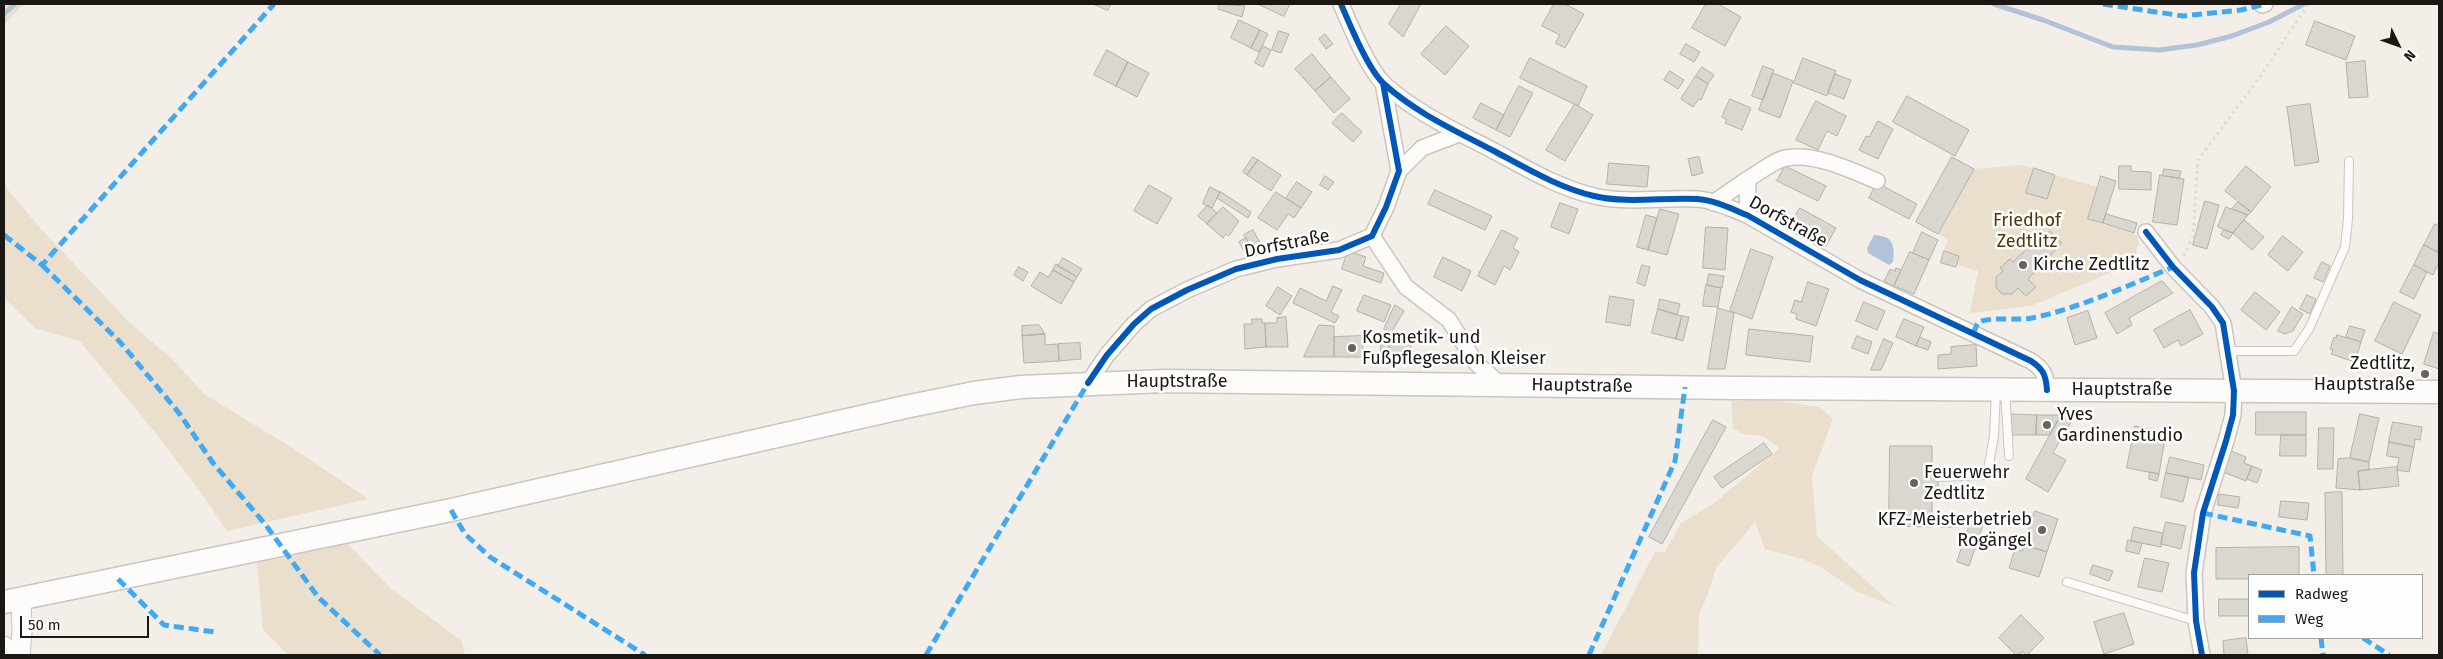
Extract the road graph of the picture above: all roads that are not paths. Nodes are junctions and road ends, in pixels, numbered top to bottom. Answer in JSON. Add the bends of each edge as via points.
{"nodes":[{"id":1,"x":1341,"y":4,"type":"edge"},
{"id":2,"x":1383,"y":83,"type":"junction"},
{"id":3,"x":1458,"y":134,"type":"junction"},
{"id":4,"x":2349,"y":161,"type":"dead end"},
{"id":5,"x":1399,"y":172,"type":"junction"},
{"id":6,"x":1748,"y":179,"type":"junction"},
{"id":7,"x":1877,"y":181,"type":"dead end"},
{"id":8,"x":1713,"y":203,"type":"junction"},
{"id":9,"x":1747,"y":215,"type":"junction"},
{"id":10,"x":2146,"y":232,"type":"dead end"},
{"id":11,"x":1372,"y":236,"type":"junction"},
{"id":12,"x":2227,"y":350,"type":"junction"},
{"id":13,"x":1088,"y":383,"type":"junction"},
{"id":14,"x":1501,"y":385,"type":"junction"},
{"id":15,"x":2001,"y":389,"type":"junction"},
{"id":16,"x":2047,"y":390,"type":"junction"},
{"id":17,"x":2234,"y":391,"type":"junction"},
{"id":18,"x":2439,"y":392,"type":"edge"},
{"id":19,"x":2009,"y":456,"type":"dead end"},
{"id":20,"x":1938,"y":477,"type":"dead end"},
{"id":21,"x":2067,"y":582,"type":"dead end"},
{"id":22,"x":12,"y":601,"type":"edge"},
{"id":23,"x":2196,"y":621,"type":"junction"},
{"id":24,"x":4,"y":646,"type":"edge"},
{"id":25,"x":11,"y":655,"type":"edge"},
{"id":26,"x":20,"y":655,"type":"edge"},
{"id":27,"x":2202,"y":655,"type":"edge"}],
"edges":[{"from":1,"to":2,"type":"street","name":"Dorfstraße","via":[[1356,39]]},
{"from":2,"to":3,"type":"street","name":"Dorfstraße"},
{"from":2,"to":5,"type":"street","name":"Dorfstraße"},
{"from":3,"to":5,"type":"street","via":[[1422,148]]},
{"from":3,"to":8,"type":"street","name":"Dorfstraße","via":[[1544,178],[1595,196],[1645,201],[1698,199]]},
{"from":4,"to":12,"type":"lane","via":[[2345,247],[2309,329],[2294,351]]},
{"from":5,"to":11,"type":"street"},
{"from":6,"to":7,"type":"street","name":"Dorfstraße","via":[[1785,158],[1806,158],[1837,164]]},
{"from":6,"to":8,"type":"street","name":"Dorfstraße"},
{"from":6,"to":9,"type":"street","name":"Dorfstraße"},
{"from":8,"to":9,"type":"street","name":"Dorfstraße"},
{"from":9,"to":16,"type":"street","name":"Dorfstraße","via":[[1860,280],[2031,360],[2046,376]]},
{"from":10,"to":12,"type":"street","via":[[2223,323]]},
{"from":11,"to":13,"type":"street","name":"Dorfstraße","via":[[1339,250],[1236,269],[1151,309],[1107,355]]},
{"from":11,"to":14,"type":"street","via":[[1406,287],[1449,320],[1476,363]]},
{"from":12,"to":17,"type":"street"},
{"from":13,"to":14,"type":"main road","name":"Hauptstraße"},
{"from":13,"to":22,"type":"main road","name":"Hauptstraße","via":[[1021,387],[931,402],[452,510]]},
{"from":14,"to":15,"type":"main road","name":"Hauptstraße"},
{"from":15,"to":16,"type":"main road","name":"Hauptstraße"},
{"from":15,"to":19,"type":"lane"},
{"from":15,"to":20,"type":"lane","via":[[1987,475]]},
{"from":16,"to":17,"type":"main road","name":"Hauptstraße"},
{"from":17,"to":18,"type":"main road","name":"Hauptstraße"},
{"from":17,"to":23,"type":"street","via":[[2229,432],[2203,513],[2194,573]]},
{"from":21,"to":23,"type":"lane"},
{"from":22,"to":26,"type":"street","via":[[22,633]]},
{"from":23,"to":27,"type":"street"},
{"from":24,"to":25,"type":"street"}]}
